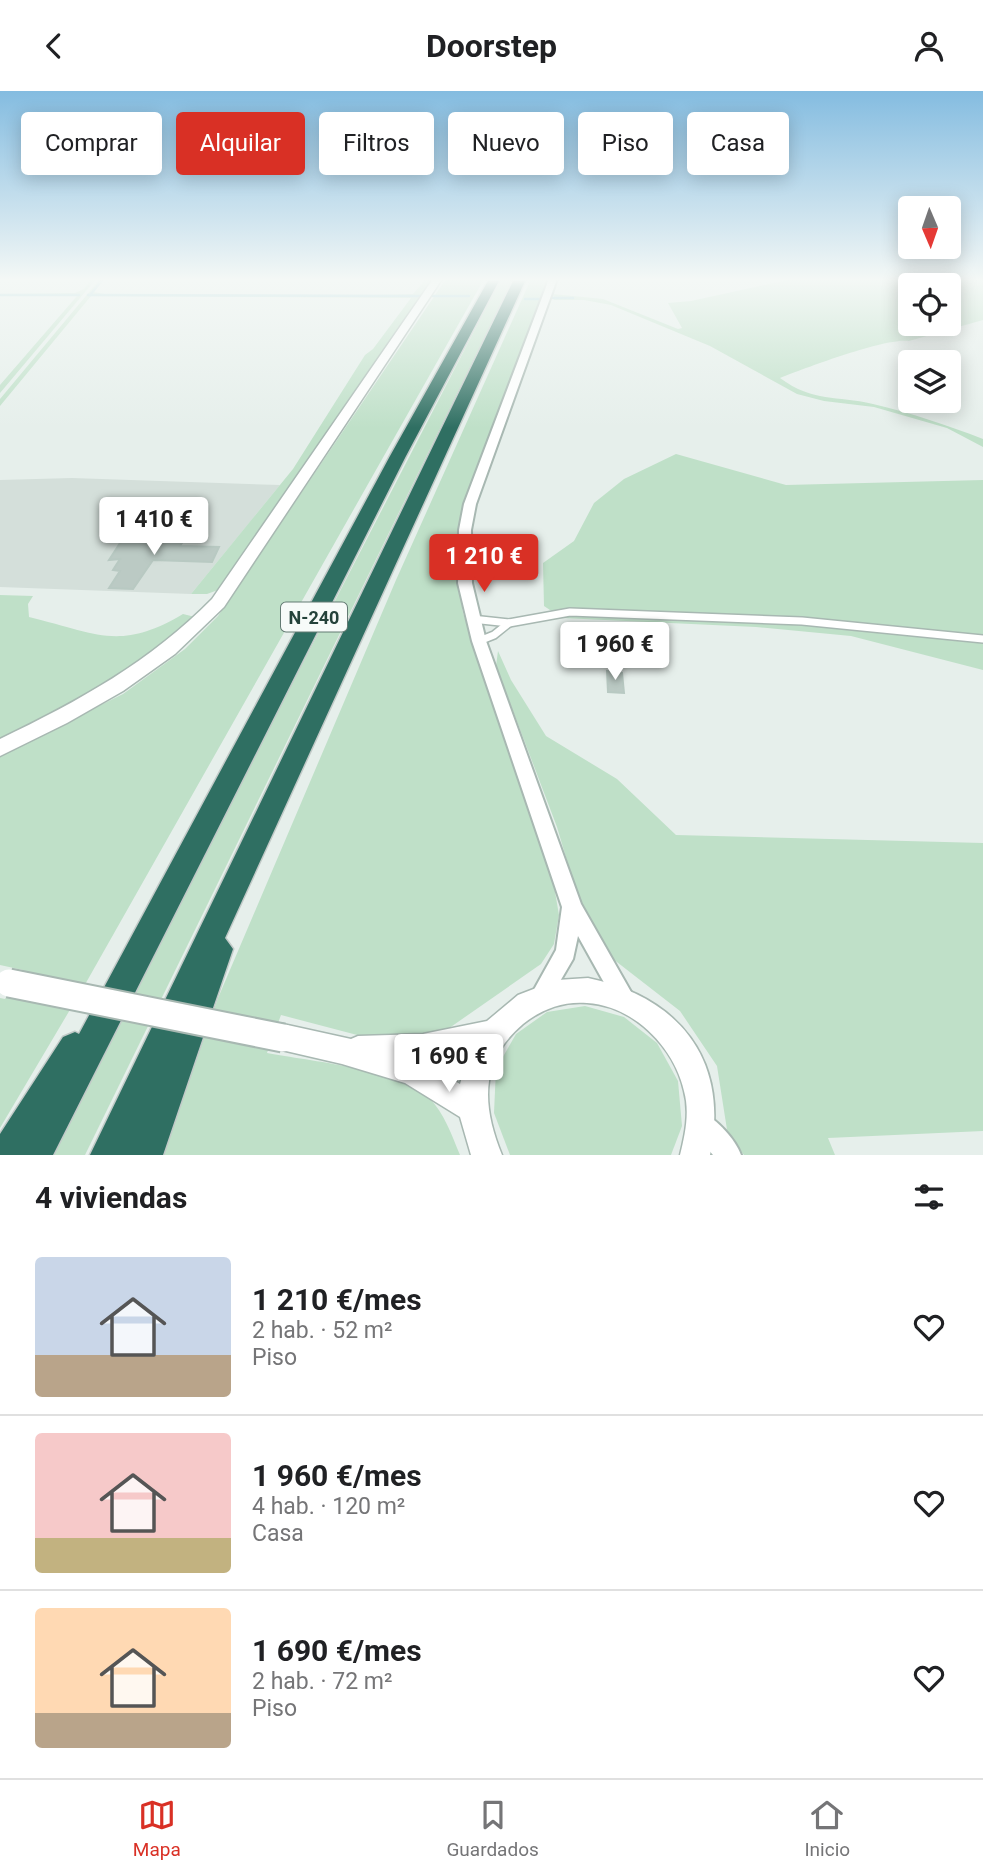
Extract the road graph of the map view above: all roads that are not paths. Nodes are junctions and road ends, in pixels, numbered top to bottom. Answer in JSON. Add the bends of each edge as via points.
{"nodes":[{"id":1,"x":404,"y":329,"type":"edge"},
{"id":2,"x":468,"y":329,"type":"edge"},
{"id":3,"x":497,"y":329,"type":"edge"},
{"id":4,"x":535,"y":329,"type":"edge"},
{"id":5,"x":472,"y":619,"type":"junction"},
{"id":6,"x":509,"y":623,"type":"junction"},
{"id":7,"x":983,"y":639,"type":"edge"},
{"id":8,"x":479,"y":641,"type":"junction"},
{"id":9,"x":0,"y":748,"type":"edge"},
{"id":10,"x":261,"y":831,"type":"junction"},
{"id":11,"x":572,"y":907,"type":"junction"},
{"id":12,"x":136,"y":956,"type":"junction"},
{"id":13,"x":5,"y":982,"type":"edge"},
{"id":14,"x":541,"y":995,"type":"junction"},
{"id":15,"x":624,"y":999,"type":"junction"},
{"id":16,"x":493,"y":1033,"type":"junction"},
{"id":17,"x":342,"y":1050,"type":"junction"},
{"id":18,"x":473,"y":1108,"type":"junction"},
{"id":19,"x":702,"y":1123,"type":"junction"},
{"id":20,"x":7,"y":1155,"type":"edge"},
{"id":21,"x":34,"y":1155,"type":"edge"},
{"id":22,"x":108,"y":1155,"type":"edge"},
{"id":23,"x":145,"y":1155,"type":"edge"},
{"id":24,"x":487,"y":1155,"type":"edge"},
{"id":25,"x":695,"y":1155,"type":"edge"},
{"id":26,"x":729,"y":1155,"type":"edge"}],
"edges":[{"from":1,"to":9,"type":"street","via":[[218,603],[197,626],[135,677]]},
{"from":2,"to":12,"type":"highway","number":"N-240"},
{"from":3,"to":10,"type":"highway","number":"N-240"},
{"from":4,"to":5,"type":"street","via":[[470,504],[465,583]]},
{"from":5,"to":6,"type":"lane"},
{"from":5,"to":8,"type":"street"},
{"from":6,"to":7,"type":"lane","via":[[570,613],[802,621]]},
{"from":6,"to":8,"type":"lane"},
{"from":8,"to":11,"type":"street"},
{"from":10,"to":22,"type":"highway","number":"N-240"},
{"from":10,"to":23,"type":"highway"},
{"from":11,"to":14,"type":"street","via":[[566,952]]},
{"from":11,"to":15,"type":"street"},
{"from":12,"to":20,"type":"highway"},
{"from":12,"to":21,"type":"highway","number":"N-240"},
{"from":13,"to":17,"type":"street","bridge":true},
{"from":14,"to":15,"type":"street","via":[[578,989]]},
{"from":14,"to":16,"type":"street","via":[[514,1010]]},
{"from":15,"to":19,"type":"street","via":[[664,1027],[688,1061],[699,1091]]},
{"from":16,"to":17,"type":"street","via":[[423,1048]]},
{"from":16,"to":18,"type":"street","via":[[474,1080]]},
{"from":17,"to":18,"type":"street","via":[[411,1071]]},
{"from":18,"to":24,"type":"street"},
{"from":19,"to":25,"type":"street"},
{"from":19,"to":26,"type":"street"}]}
